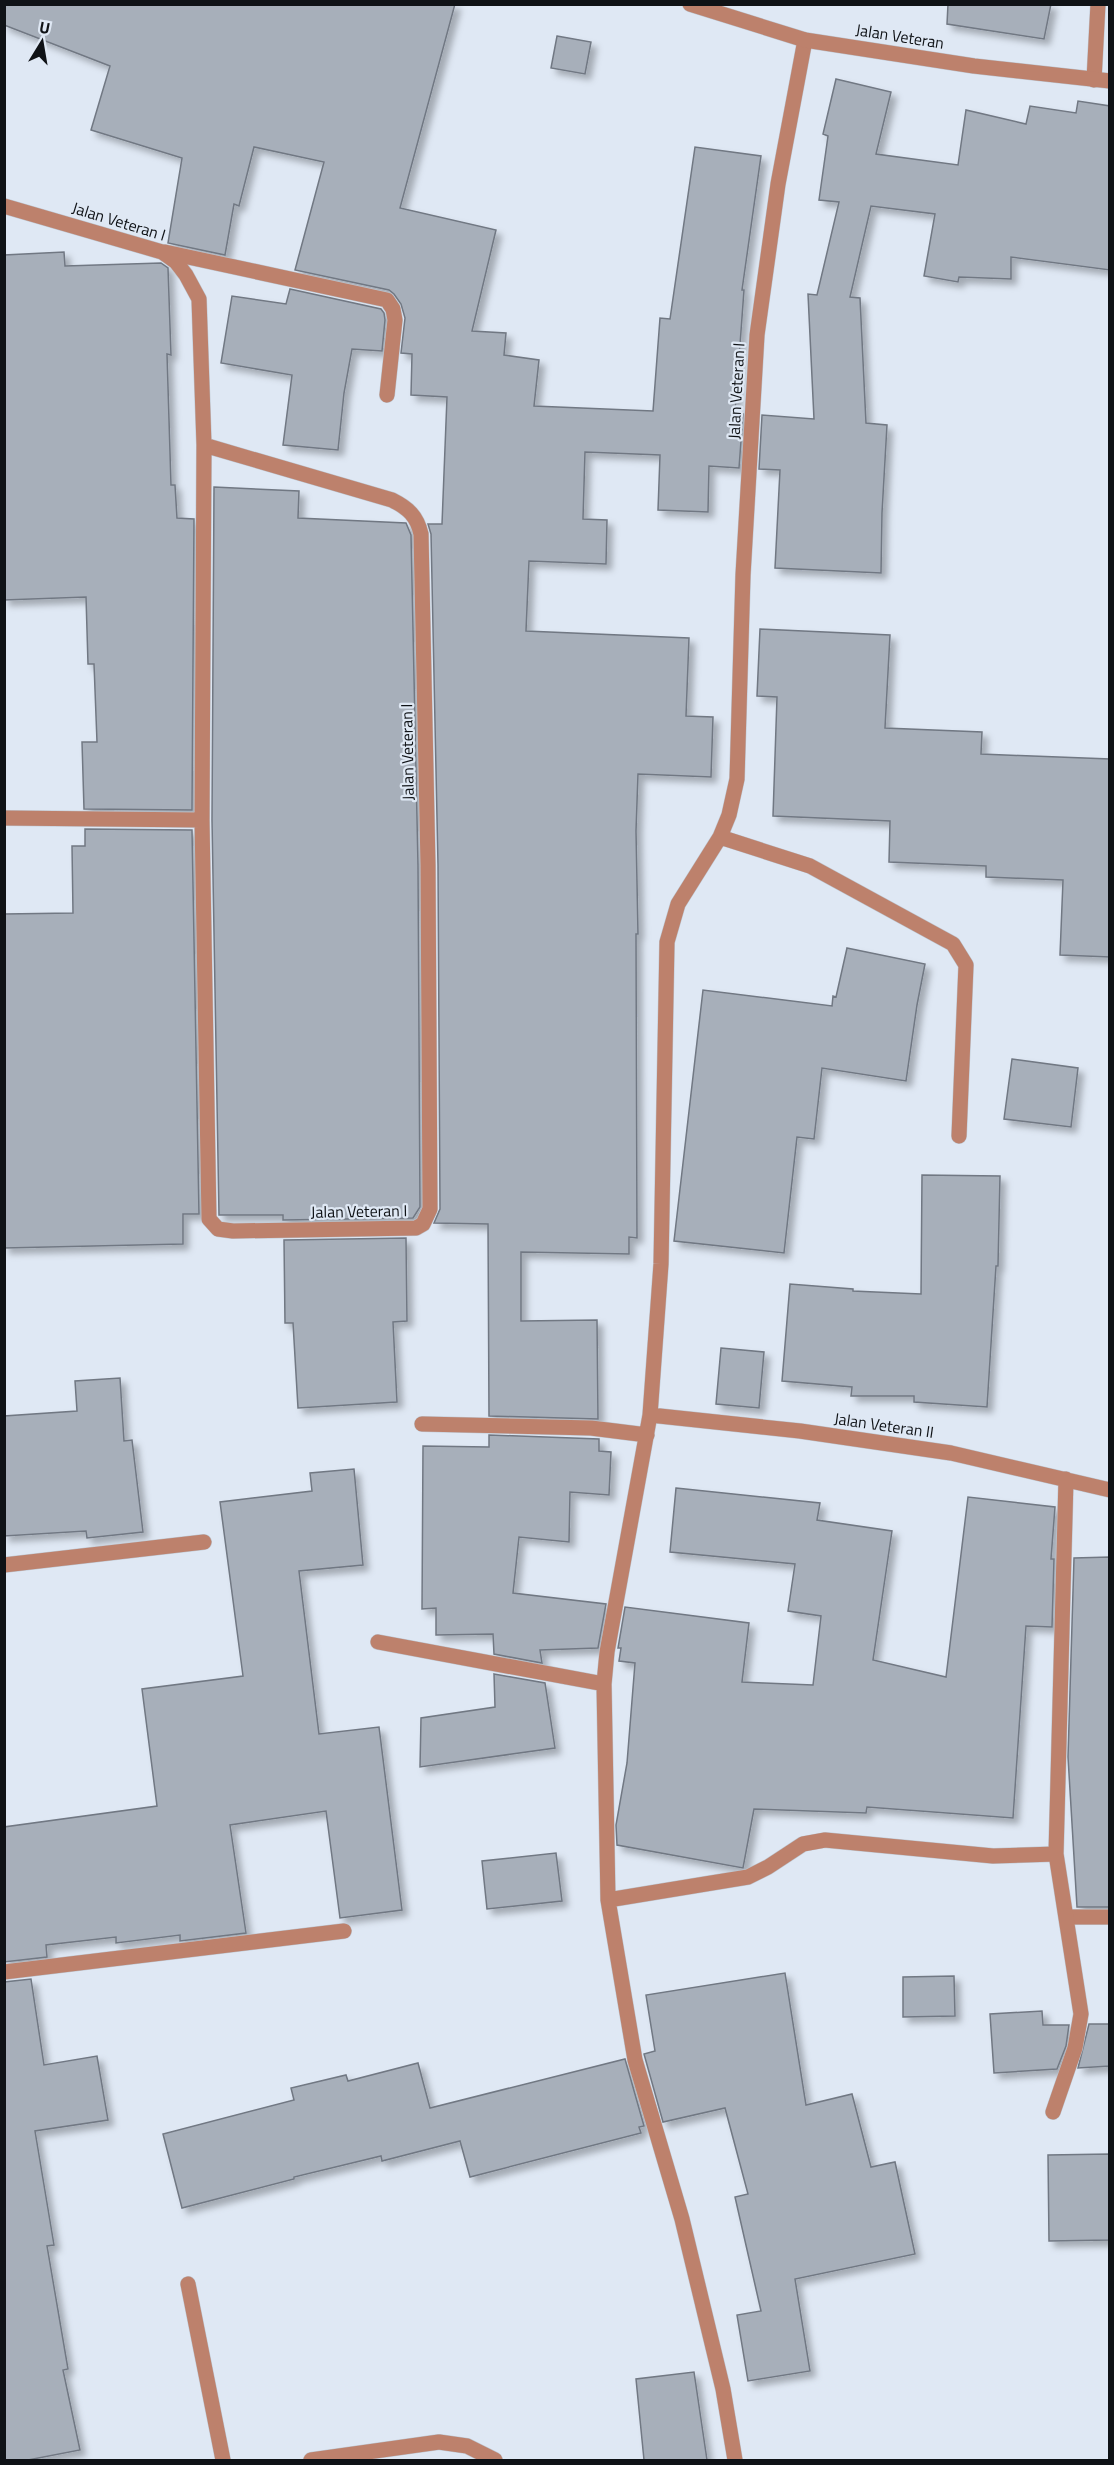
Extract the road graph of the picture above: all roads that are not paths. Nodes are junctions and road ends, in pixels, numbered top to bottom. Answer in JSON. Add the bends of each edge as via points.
{"nodes":[{"id":1,"x":690,"y":4,"type":"edge"},
{"id":2,"x":1098,"y":4,"type":"edge"},
{"id":3,"x":805,"y":40,"type":"junction"},
{"id":4,"x":1094,"y":80,"type":"junction"},
{"id":5,"x":1110,"y":81,"type":"edge"},
{"id":6,"x":4,"y":206,"type":"edge"},
{"id":7,"x":162,"y":252,"type":"junction"},
{"id":8,"x":387,"y":395,"type":"dead end"},
{"id":9,"x":204,"y":446,"type":"junction"},
{"id":10,"x":4,"y":818,"type":"edge"},
{"id":11,"x":202,"y":820,"type":"junction"},
{"id":12,"x":720,"y":837,"type":"junction"},
{"id":13,"x":959,"y":1136,"type":"dead end"},
{"id":14,"x":650,"y":1415,"type":"junction"},
{"id":15,"x":422,"y":1424,"type":"dead end"},
{"id":16,"x":647,"y":1435,"type":"junction"},
{"id":17,"x":1066,"y":1479,"type":"junction"},
{"id":18,"x":1110,"y":1490,"type":"edge"},
{"id":19,"x":204,"y":1542,"type":"dead end"},
{"id":20,"x":4,"y":1565,"type":"edge"},
{"id":21,"x":378,"y":1642,"type":"dead end"},
{"id":22,"x":604,"y":1684,"type":"junction"},
{"id":23,"x":1056,"y":1854,"type":"junction"},
{"id":24,"x":608,"y":1900,"type":"junction"},
{"id":25,"x":1067,"y":1917,"type":"junction"},
{"id":26,"x":1110,"y":1917,"type":"edge"},
{"id":27,"x":344,"y":1931,"type":"dead end"},
{"id":28,"x":4,"y":1972,"type":"edge"},
{"id":29,"x":1053,"y":2112,"type":"dead end"},
{"id":30,"x":188,"y":2284,"type":"dead end"},
{"id":31,"x":223,"y":2460,"type":"edge"},
{"id":32,"x":311,"y":2460,"type":"edge"},
{"id":33,"x":495,"y":2460,"type":"edge"},
{"id":34,"x":735,"y":2460,"type":"edge"}],
"edges":[{"from":1,"to":3,"type":"street","name":"Jalan Veteran"},
{"from":2,"to":4,"type":"street"},
{"from":3,"to":4,"type":"street","name":"Jalan Veteran"},
{"from":3,"to":12,"type":"street","name":"Jalan Veteran I","via":[[778,184],[757,334],[743,575],[737,779]]},
{"from":4,"to":5,"type":"street","name":"Jalan Veteran"},
{"from":6,"to":7,"type":"street","name":"Jalan Veteran I"},
{"from":7,"to":8,"type":"street","via":[[387,300],[395,320]]},
{"from":7,"to":9,"type":"street","name":"Jalan Veteran I","via":[[176,262],[199,299]]},
{"from":9,"to":11,"type":"street","name":"Jalan Veteran I"},
{"from":9,"to":11,"type":"street","name":"Jalan Veteran I","via":[[392,500],[405,506],[419,523],[428,865],[430,1209],[423,1224],[416,1228],[233,1231],[218,1229],[209,1219]]},
{"from":10,"to":11,"type":"street"},
{"from":12,"to":13,"type":"street","via":[[810,866],[953,944],[966,965]]},
{"from":12,"to":14,"type":"street","name":"Jalan Veteran I","via":[[678,904],[667,942],[661,1264]]},
{"from":14,"to":16,"type":"street","name":"Jalan Veteran I"},
{"from":14,"to":17,"type":"street","name":"Jalan Veteran II","via":[[951,1453]]},
{"from":15,"to":16,"type":"street","via":[[591,1428]]},
{"from":16,"to":22,"type":"street","name":"Jalan Veteran I"},
{"from":17,"to":18,"type":"street","name":"Jalan Veteran II"},
{"from":17,"to":23,"type":"street"},
{"from":19,"to":20,"type":"street"},
{"from":21,"to":22,"type":"street"},
{"from":22,"to":24,"type":"street","name":"Jalan Veteran I"},
{"from":23,"to":24,"type":"street","via":[[993,1856],[825,1839],[803,1844],[748,1877]]},
{"from":23,"to":25,"type":"street"},
{"from":24,"to":34,"type":"street","name":"Jalan Veteran I","via":[[635,2060],[682,2218],[723,2389]]},
{"from":25,"to":26,"type":"street"},
{"from":25,"to":29,"type":"street","via":[[1081,2014],[1075,2048]]},
{"from":27,"to":28,"type":"street"},
{"from":30,"to":31,"type":"street"},
{"from":32,"to":33,"type":"street","via":[[440,2442],[467,2446]]}]}
